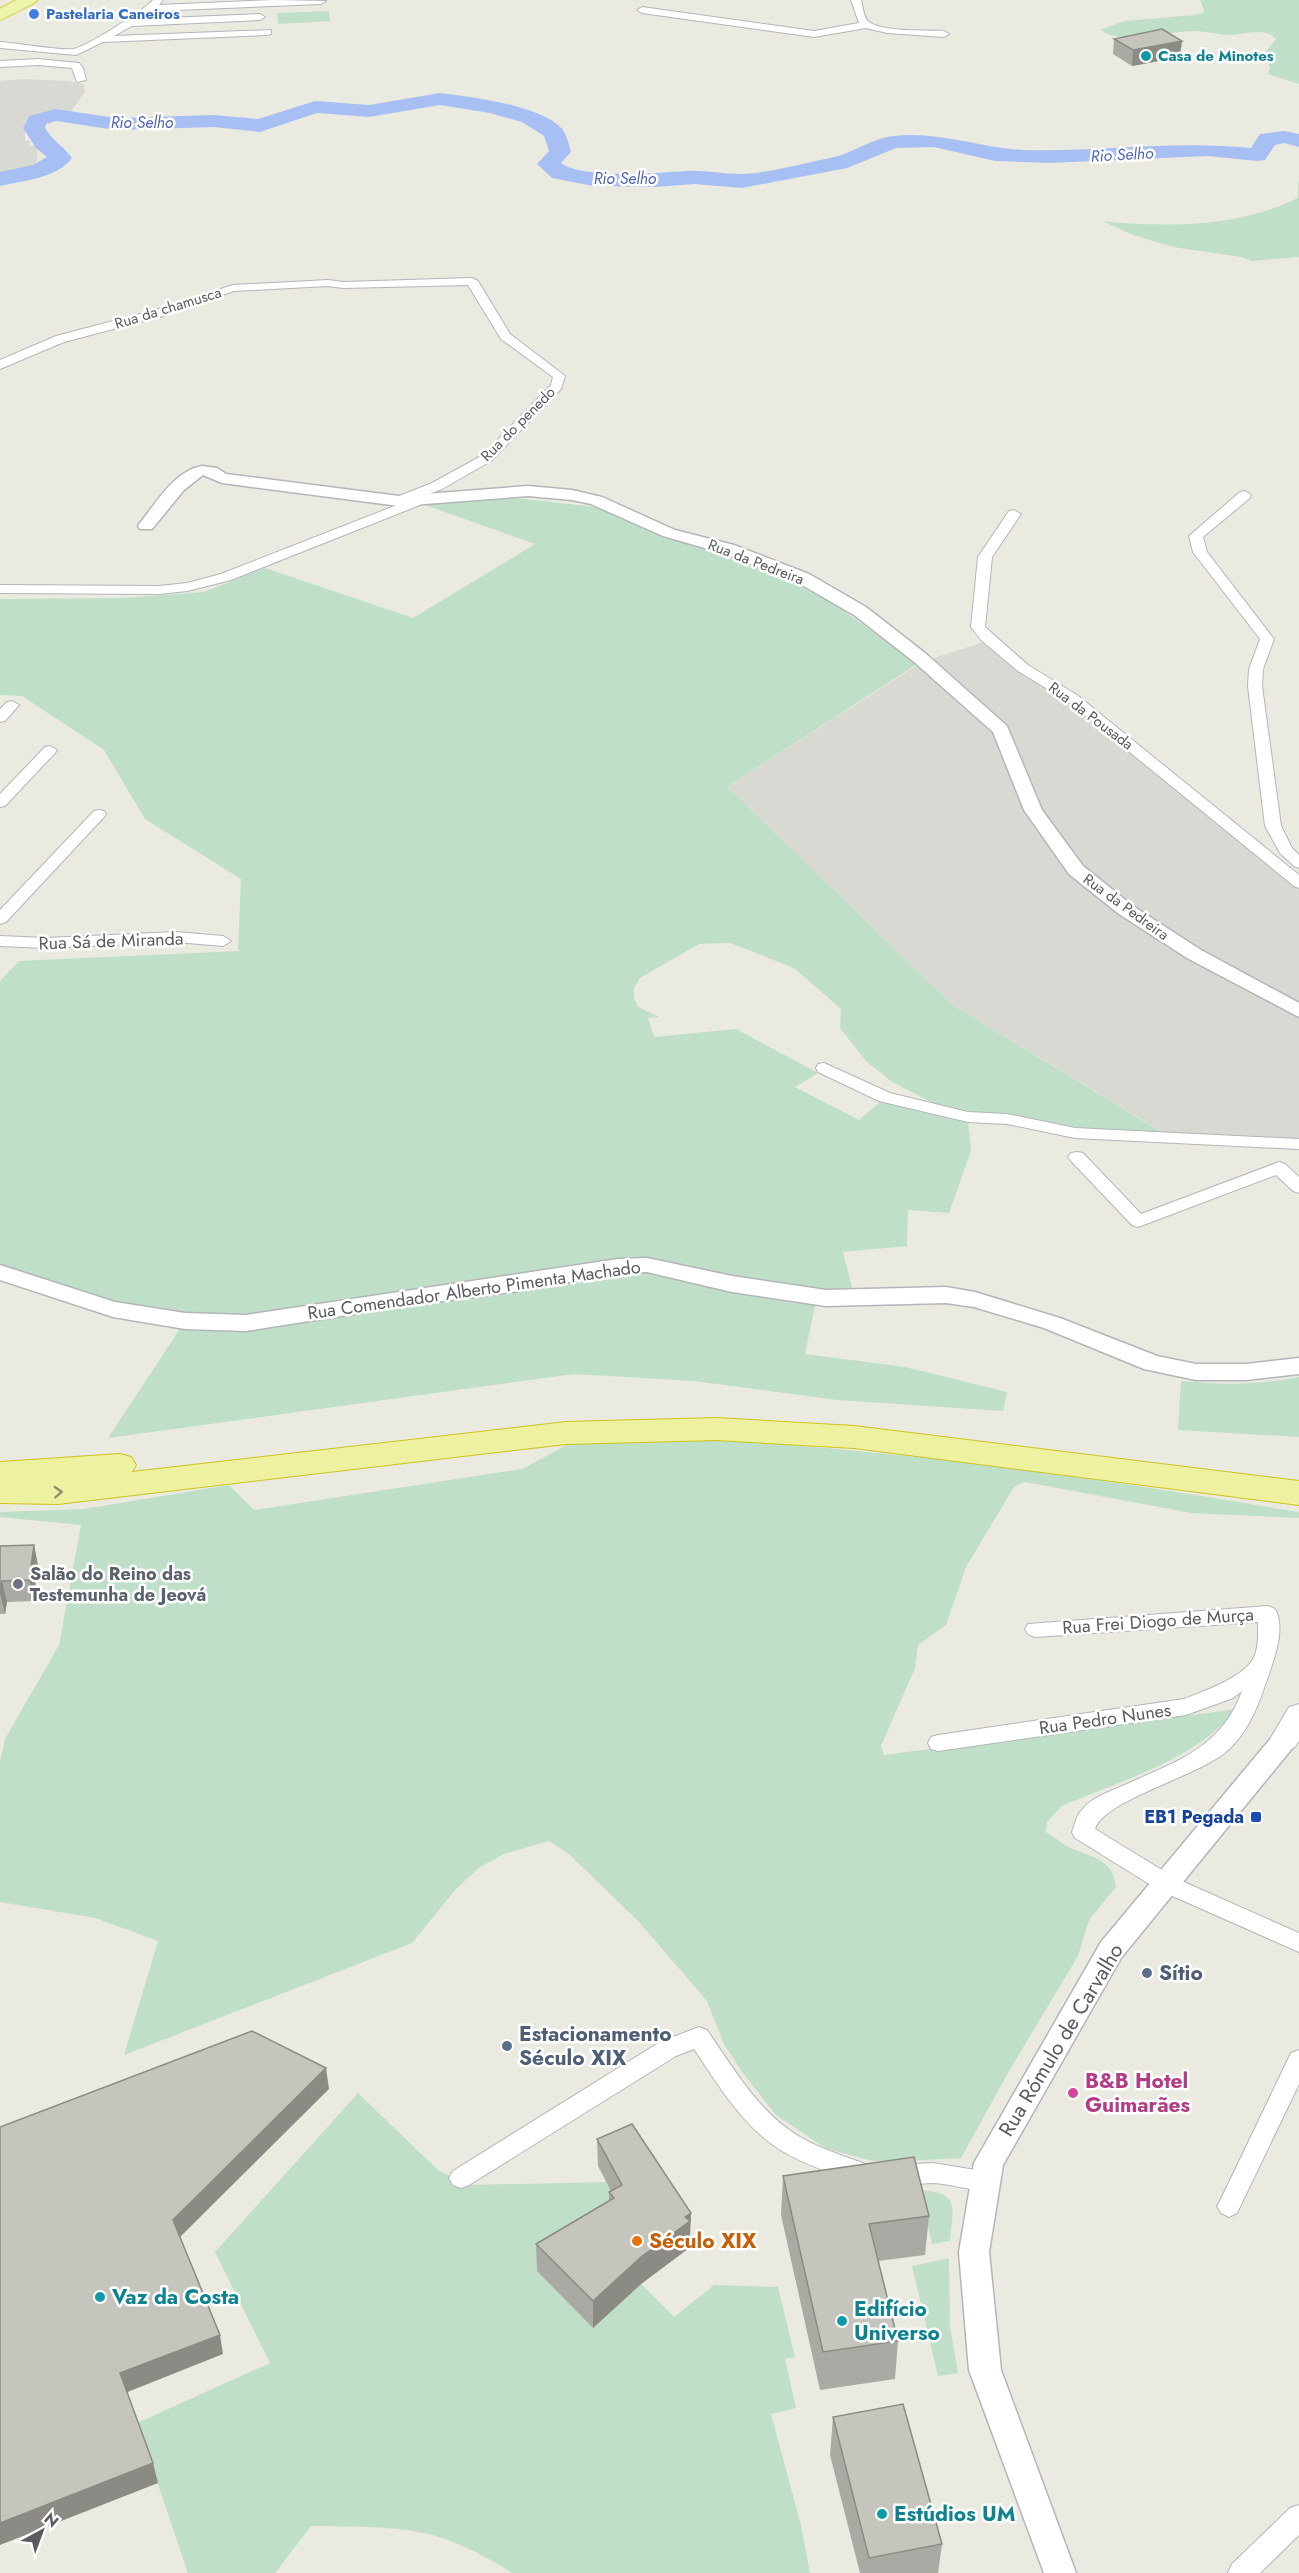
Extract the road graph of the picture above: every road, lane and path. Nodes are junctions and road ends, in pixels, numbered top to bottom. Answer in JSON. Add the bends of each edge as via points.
{"nodes":[{"id":1,"x":29,"y":0,"type":"edge"},
{"id":2,"x":856,"y":0,"type":"edge"},
{"id":3,"x":321,"y":1,"type":"edge"},
{"id":4,"x":155,"y":4,"type":"edge"},
{"id":5,"x":642,"y":10,"type":"dead end"},
{"id":6,"x":0,"y":15,"type":"edge"},
{"id":7,"x":260,"y":17,"type":"dead end"},
{"id":8,"x":130,"y":23,"type":"junction"},
{"id":9,"x":866,"y":25,"type":"junction"},
{"id":10,"x":267,"y":32,"type":"dead end"},
{"id":11,"x":944,"y":34,"type":"dead end"},
{"id":12,"x":103,"y":39,"type":"junction"},
{"id":13,"x":0,"y":45,"type":"edge"},
{"id":14,"x":0,"y":64,"type":"edge"},
{"id":15,"x":81,"y":80,"type":"dead end"},
{"id":16,"x":343,"y":285,"type":"joint"},
{"id":17,"x":0,"y":365,"type":"edge"},
{"id":18,"x":1245,"y":495,"type":"dead end"},
{"id":19,"x":419,"y":500,"type":"junction"},
{"id":20,"x":399,"y":501,"type":"junction"},
{"id":21,"x":1014,"y":514,"type":"dead end"},
{"id":22,"x":146,"y":526,"type":"dead end"},
{"id":23,"x":0,"y":589,"type":"edge"},
{"id":24,"x":6,"y":705,"type":"edge"},
{"id":25,"x":0,"y":718,"type":"edge"},
{"id":26,"x":50,"y":750,"type":"dead end"},
{"id":27,"x":0,"y":803,"type":"edge"},
{"id":28,"x":99,"y":813,"type":"dead end"},
{"id":29,"x":1299,"y":863,"type":"edge"},
{"id":30,"x":1299,"y":883,"type":"edge"},
{"id":31,"x":0,"y":919,"type":"edge"},
{"id":32,"x":0,"y":941,"type":"edge"},
{"id":33,"x":222,"y":941,"type":"dead end"},
{"id":34,"x":1299,"y":1011,"type":"edge"},
{"id":35,"x":824,"y":1068,"type":"dead end"},
{"id":36,"x":1299,"y":1144,"type":"edge"},
{"id":37,"x":1077,"y":1157,"type":"dead end"},
{"id":38,"x":1299,"y":1187,"type":"edge"},
{"id":39,"x":0,"y":1272,"type":"edge"},
{"id":40,"x":1299,"y":1366,"type":"edge"},
{"id":41,"x":0,"y":1473,"type":"edge"},
{"id":42,"x":1299,"y":1476,"type":"edge"},
{"id":43,"x":0,"y":1491,"type":"edge"},
{"id":44,"x":1299,"y":1493,"type":"edge"},
{"id":45,"x":1035,"y":1629,"type":"dead end"},
{"id":46,"x":1261,"y":1666,"type":"junction"},
{"id":47,"x":1294,"y":1726,"type":"edge"},
{"id":48,"x":938,"y":1743,"type":"dead end"},
{"id":49,"x":1167,"y":1884,"type":"junction"},
{"id":50,"x":1299,"y":1943,"type":"edge"},
{"id":51,"x":1299,"y":2060,"type":"edge"},
{"id":52,"x":461,"y":2178,"type":"dead end"},
{"id":53,"x":986,"y":2180,"type":"junction"},
{"id":54,"x":1229,"y":2206,"type":"dead end"},
{"id":55,"x":1299,"y":2517,"type":"edge"},
{"id":56,"x":1060,"y":2573,"type":"edge"},
{"id":57,"x":1241,"y":2573,"type":"edge"}],
"edges":[{"from":1,"to":6,"type":"main road"},
{"from":2,"to":9,"type":"street"},
{"from":3,"to":4,"type":"street"},
{"from":4,"to":8,"type":"street"},
{"from":5,"to":9,"type":"street","via":[[814,34]]},
{"from":7,"to":8,"type":"street"},
{"from":8,"to":12,"type":"street"},
{"from":9,"to":11,"type":"street"},
{"from":10,"to":12,"type":"street"},
{"from":12,"to":13,"type":"street","via":[[76,52]]},
{"from":14,"to":15,"type":"street","via":[[68,64],[78,68]]},
{"from":16,"to":17,"type":"street","name":"Rua da chamusca","via":[[233,288],[159,313],[60,339]]},
{"from":16,"to":20,"type":"street","name":"Rua do penedo","via":[[472,281],[505,336],[559,376],[557,386],[487,458],[437,486]]},
{"from":18,"to":29,"type":"street","via":[[1196,536],[1200,552],[1267,639],[1256,669],[1255,686],[1274,826],[1285,850]]},
{"from":19,"to":20,"type":"street","name":"Rua da Pedreira"},
{"from":19,"to":23,"type":"street","via":[[226,577],[187,587]]},
{"from":19,"to":34,"type":"street","name":"Rua da Pedreira","via":[[528,491],[596,500],[669,533],[728,549],[803,578],[860,611],[1001,730],[1033,810],[1076,870],[1126,910],[1194,954]]},
{"from":20,"to":22,"type":"street","name":"Rua da Pedreira","via":[[222,478],[201,470],[190,474]]},
{"from":21,"to":30,"type":"street","name":"Rua da Pousada","via":[[985,557],[978,627],[1023,668],[1072,698]]},
{"from":24,"to":25,"type":"street"},
{"from":26,"to":27,"type":"street"},
{"from":28,"to":31,"type":"street"},
{"from":32,"to":33,"type":"street","name":"Rua Sá de Miranda","via":[[46,943],[176,937]]},
{"from":35,"to":36,"type":"street","via":[[885,1097],[968,1117],[1007,1119],[1075,1133]]},
{"from":37,"to":38,"type":"street","via":[[1138,1221],[1279,1168]]},
{"from":39,"to":40,"type":"street","name":"Rua Comendador Alberto Pimenta Machado","via":[[113,1309],[185,1321],[246,1323],[618,1266],[647,1265],[732,1284],[826,1298],[946,1295],[975,1300],[1052,1323],[1152,1363],[1196,1372]]},
{"from":41,"to":42,"type":"highway","via":[[218,1456],[518,1419],[648,1411],[760,1411]]},
{"from":43,"to":44,"type":"highway","one_way":true,"via":[[58,1492],[566,1432],[717,1429],[854,1437]]},
{"from":45,"to":46,"type":"street","name":"Rua Frei Diogo de Murça","via":[[1268,1614],[1268,1646]]},
{"from":46,"to":48,"type":"street","name":"Rua Pedro Nunes","via":[[1226,1692],[1186,1707]]},
{"from":46,"to":49,"type":"street","name":"Rua Frei Diogo de Murça","via":[[1244,1715],[1220,1745],[1192,1763],[1102,1804],[1088,1817],[1083,1832]]},
{"from":47,"to":49,"type":"street","name":"Rua Rómulo de Carvalho"},
{"from":49,"to":50,"type":"street"},
{"from":49,"to":53,"type":"street","name":"Rua Rómulo de Carvalho","via":[[1111,1950],[989,2163]]},
{"from":51,"to":54,"type":"street"},
{"from":52,"to":53,"type":"street","via":[[668,2049],[699,2037],[738,2093],[761,2120],[790,2144],[863,2176],[933,2173]]},
{"from":53,"to":56,"type":"street","name":"Rua Rómulo de Carvalho","via":[[974,2252],[984,2370]]},
{"from":55,"to":57,"type":"street"}]}
